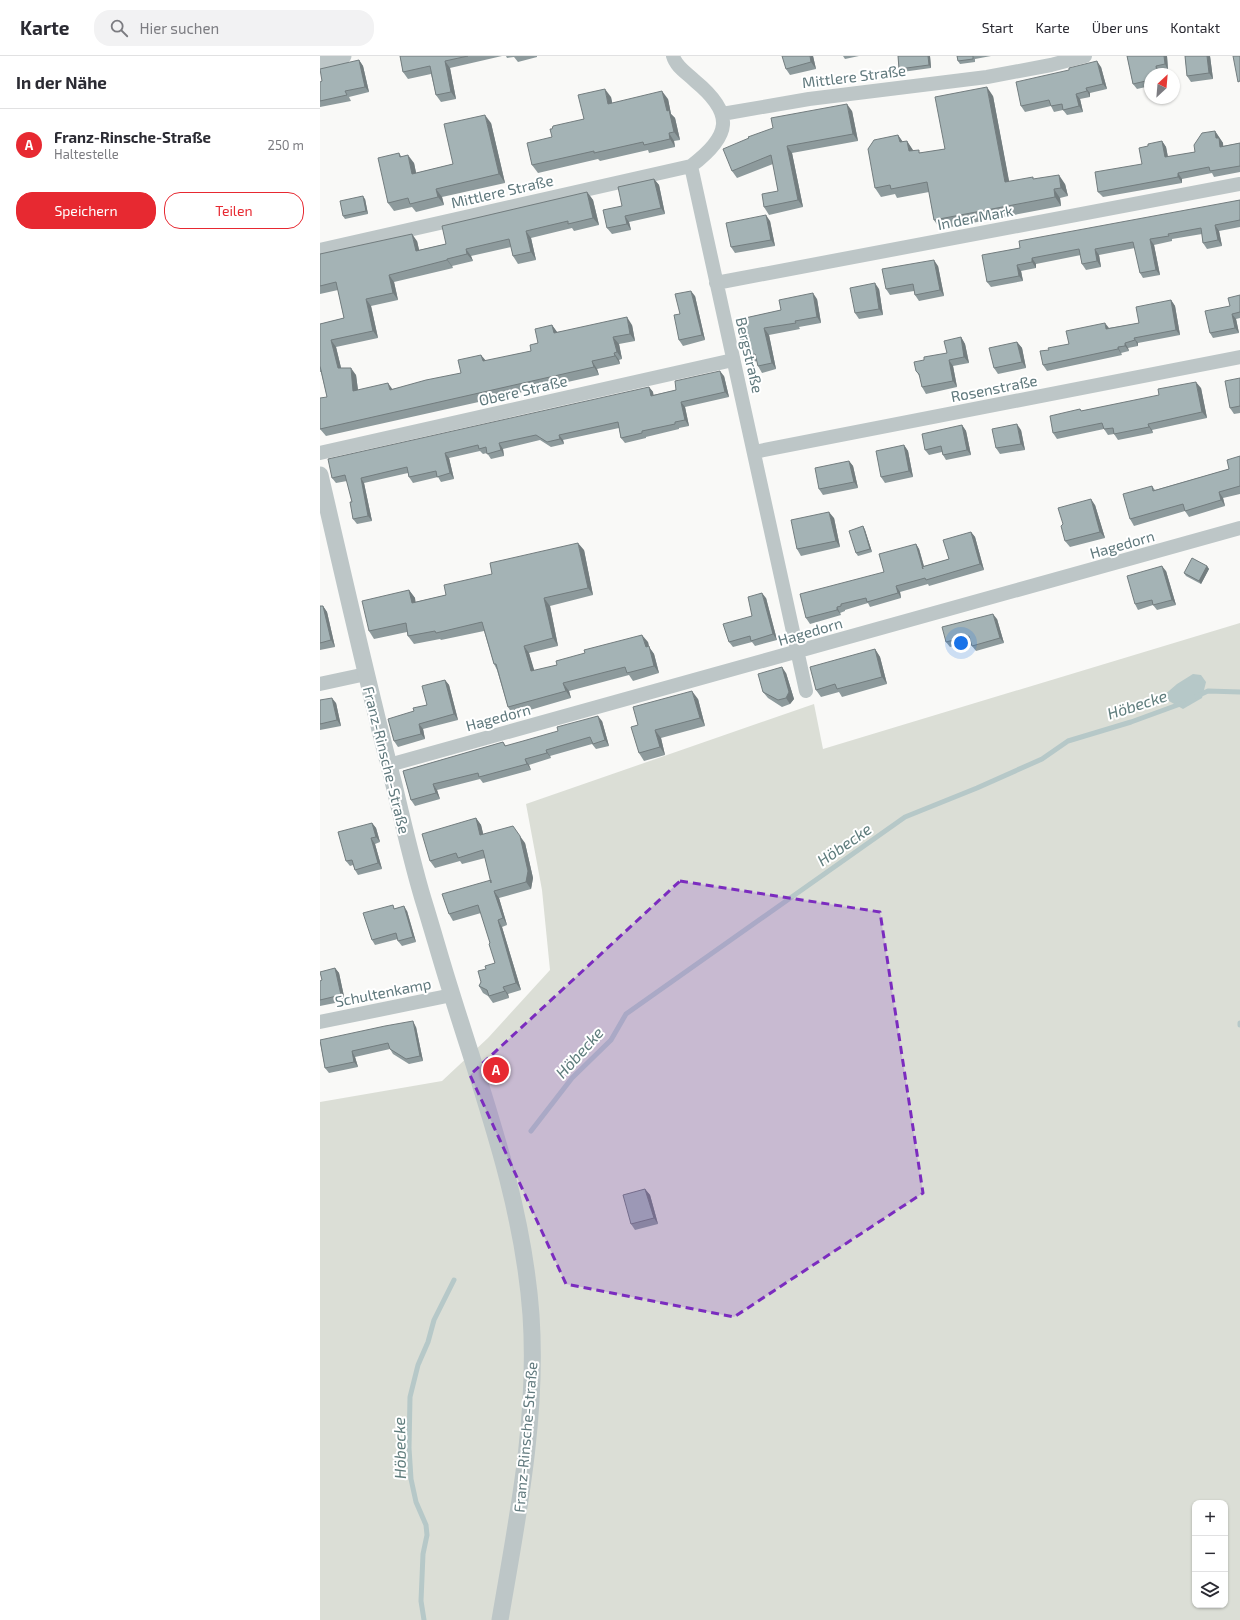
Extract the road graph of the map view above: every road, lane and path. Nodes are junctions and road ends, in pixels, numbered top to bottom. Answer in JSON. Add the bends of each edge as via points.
{"nodes":[{"id":1,"x":343,"y":56,"type":"edge"},
{"id":2,"x":673,"y":56,"type":"edge"},
{"id":3,"x":1085,"y":56,"type":"edge"},
{"id":4,"x":320,"y":61,"type":"edge"},
{"id":5,"x":722,"y":114,"type":"junction"},
{"id":6,"x":691,"y":166,"type":"junction"},
{"id":7,"x":1240,"y":184,"type":"edge"},
{"id":8,"x":320,"y":250,"type":"edge"},
{"id":9,"x":716,"y":283,"type":"junction"},
{"id":10,"x":1240,"y":358,"type":"edge"},
{"id":11,"x":733,"y":360,"type":"junction"},
{"id":12,"x":754,"y":452,"type":"junction"},
{"id":13,"x":320,"y":453,"type":"edge"},
{"id":14,"x":320,"y":475,"type":"edge"},
{"id":15,"x":1240,"y":528,"type":"edge"},
{"id":16,"x":797,"y":652,"type":"junction"},
{"id":17,"x":366,"y":674,"type":"junction"},
{"id":18,"x":320,"y":684,"type":"edge"},
{"id":19,"x":806,"y":691,"type":"dead end"},
{"id":20,"x":388,"y":765,"type":"junction"},
{"id":21,"x":452,"y":995,"type":"junction"},
{"id":22,"x":320,"y":1022,"type":"edge"},
{"id":23,"x":500,"y":1620,"type":"edge"}],
"edges":[{"from":1,"to":4,"type":"street"},
{"from":2,"to":5,"type":"street","via":[[680,68],[713,97]]},
{"from":3,"to":5,"type":"street","name":"Mittlere Straße","via":[[987,77],[809,99]]},
{"from":5,"to":6,"type":"street","via":[[722,128],[718,137],[703,157]]},
{"from":6,"to":8,"type":"street","name":"Mittlere Straße"},
{"from":6,"to":9,"type":"street","name":"Bergstraße"},
{"from":7,"to":9,"type":"street","name":"In der Mark"},
{"from":9,"to":11,"type":"street","name":"Bergstraße"},
{"from":10,"to":12,"type":"street","name":"Rosenstraße"},
{"from":11,"to":12,"type":"street","name":"Bergstraße"},
{"from":11,"to":13,"type":"street","name":"Obere Straße"},
{"from":12,"to":16,"type":"street","name":"Bergstraße"},
{"from":14,"to":17,"type":"street","name":"Franz-Rinsche-Straße"},
{"from":15,"to":16,"type":"street","name":"Hagedorn"},
{"from":16,"to":19,"type":"street","name":"Bergstraße"},
{"from":16,"to":20,"type":"street","name":"Hagedorn"},
{"from":17,"to":18,"type":"street","name":"Franz-Rinsche-Straße"},
{"from":17,"to":20,"type":"street","name":"Franz-Rinsche-Straße"},
{"from":20,"to":21,"type":"street","name":"Franz-Rinsche-Straße","via":[[422,895]]},
{"from":21,"to":22,"type":"street","name":"Schultenkamp"},
{"from":21,"to":23,"type":"street","name":"Franz-Rinsche-Straße","via":[[479,1076],[512,1194],[522,1243],[531,1313],[532,1386],[529,1428],[518,1517]]}]}
